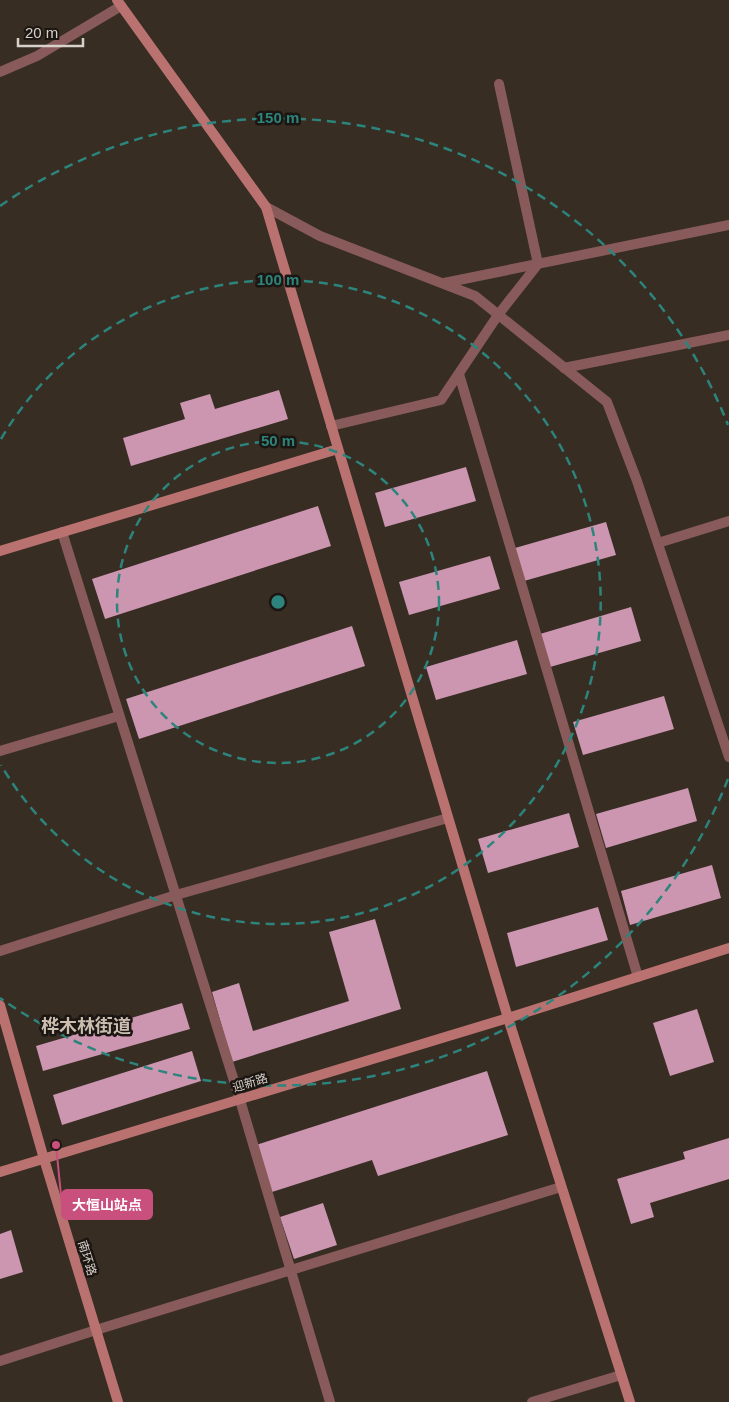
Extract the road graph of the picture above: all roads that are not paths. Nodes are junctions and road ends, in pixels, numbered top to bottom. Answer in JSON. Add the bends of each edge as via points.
{"nodes":[{"id":1,"x":119,"y":3,"type":"edge"},
{"id":2,"x":0,"y":72,"type":"edge"},
{"id":3,"x":499,"y":84,"type":"dead end"},
{"id":4,"x":266,"y":208,"type":"junction"},
{"id":5,"x":729,"y":225,"type":"edge"},
{"id":6,"x":538,"y":264,"type":"junction"},
{"id":7,"x":443,"y":284,"type":"junction"},
{"id":8,"x":498,"y":315,"type":"junction"},
{"id":9,"x":729,"y":335,"type":"edge"},
{"id":10,"x":564,"y":368,"type":"junction"},
{"id":11,"x":459,"y":374,"type":"junction"},
{"id":12,"x":331,"y":426,"type":"junction"},
{"id":13,"x":338,"y":449,"type":"junction"},
{"id":14,"x":729,"y":520,"type":"edge"},
{"id":15,"x":62,"y":532,"type":"junction"},
{"id":16,"x":658,"y":543,"type":"junction"},
{"id":17,"x":0,"y":551,"type":"edge"},
{"id":18,"x":119,"y":716,"type":"junction"},
{"id":19,"x":0,"y":750,"type":"edge"},
{"id":20,"x":729,"y":757,"type":"edge"},
{"id":21,"x":448,"y":818,"type":"junction"},
{"id":22,"x":176,"y":895,"type":"junction"},
{"id":23,"x":729,"y":948,"type":"edge"},
{"id":24,"x":0,"y":951,"type":"edge"},
{"id":25,"x":638,"y":977,"type":"junction"},
{"id":26,"x":0,"y":1005,"type":"edge"},
{"id":27,"x":508,"y":1018,"type":"junction"},
{"id":28,"x":2,"y":1023,"type":"edge"},
{"id":29,"x":240,"y":1100,"type":"junction"},
{"id":30,"x":44,"y":1159,"type":"junction"},
{"id":31,"x":0,"y":1172,"type":"edge"},
{"id":32,"x":562,"y":1187,"type":"junction"},
{"id":33,"x":291,"y":1270,"type":"junction"},
{"id":34,"x":96,"y":1330,"type":"junction"},
{"id":35,"x":0,"y":1361,"type":"edge"},
{"id":36,"x":621,"y":1375,"type":"junction"},
{"id":37,"x":118,"y":1402,"type":"edge"},
{"id":38,"x":330,"y":1402,"type":"edge"},
{"id":39,"x":532,"y":1402,"type":"edge"},
{"id":40,"x":630,"y":1402,"type":"edge"}],
"edges":[{"from":1,"to":2,"type":"street","via":[[38,56]]},
{"from":1,"to":4,"type":"street"},
{"from":3,"to":6,"type":"street"},
{"from":4,"to":7,"type":"street","via":[[320,236]]},
{"from":4,"to":12,"type":"street"},
{"from":5,"to":6,"type":"street"},
{"from":6,"to":7,"type":"street"},
{"from":6,"to":8,"type":"street"},
{"from":7,"to":8,"type":"street","via":[[475,296]]},
{"from":8,"to":10,"type":"street"},
{"from":8,"to":11,"type":"street"},
{"from":9,"to":10,"type":"street"},
{"from":10,"to":16,"type":"street","via":[[607,402]]},
{"from":11,"to":12,"type":"street","via":[[441,400]]},
{"from":11,"to":25,"type":"street"},
{"from":12,"to":13,"type":"street"},
{"from":13,"to":15,"type":"street"},
{"from":13,"to":21,"type":"street"},
{"from":14,"to":16,"type":"street"},
{"from":15,"to":17,"type":"street"},
{"from":15,"to":18,"type":"street"},
{"from":16,"to":20,"type":"street"},
{"from":18,"to":19,"type":"street"},
{"from":18,"to":22,"type":"street"},
{"from":21,"to":22,"type":"street"},
{"from":21,"to":27,"type":"street"},
{"from":22,"to":24,"type":"street"},
{"from":22,"to":29,"type":"street"},
{"from":23,"to":25,"type":"street","name":"迎新路"},
{"from":25,"to":27,"type":"street","name":"迎新路"},
{"from":26,"to":28,"type":"street","name":"南环路"},
{"from":27,"to":29,"type":"street","name":"迎新路"},
{"from":27,"to":32,"type":"street"},
{"from":28,"to":30,"type":"street","name":"南环路"},
{"from":29,"to":30,"type":"street","name":"迎新路"},
{"from":29,"to":33,"type":"street"},
{"from":30,"to":31,"type":"street","name":"迎新路"},
{"from":30,"to":34,"type":"street","name":"南环路"},
{"from":32,"to":33,"type":"street"},
{"from":32,"to":36,"type":"street"},
{"from":33,"to":34,"type":"street"},
{"from":33,"to":38,"type":"street"},
{"from":34,"to":35,"type":"street"},
{"from":34,"to":37,"type":"street","name":"南环路"},
{"from":36,"to":39,"type":"street"},
{"from":36,"to":40,"type":"street"}]}
